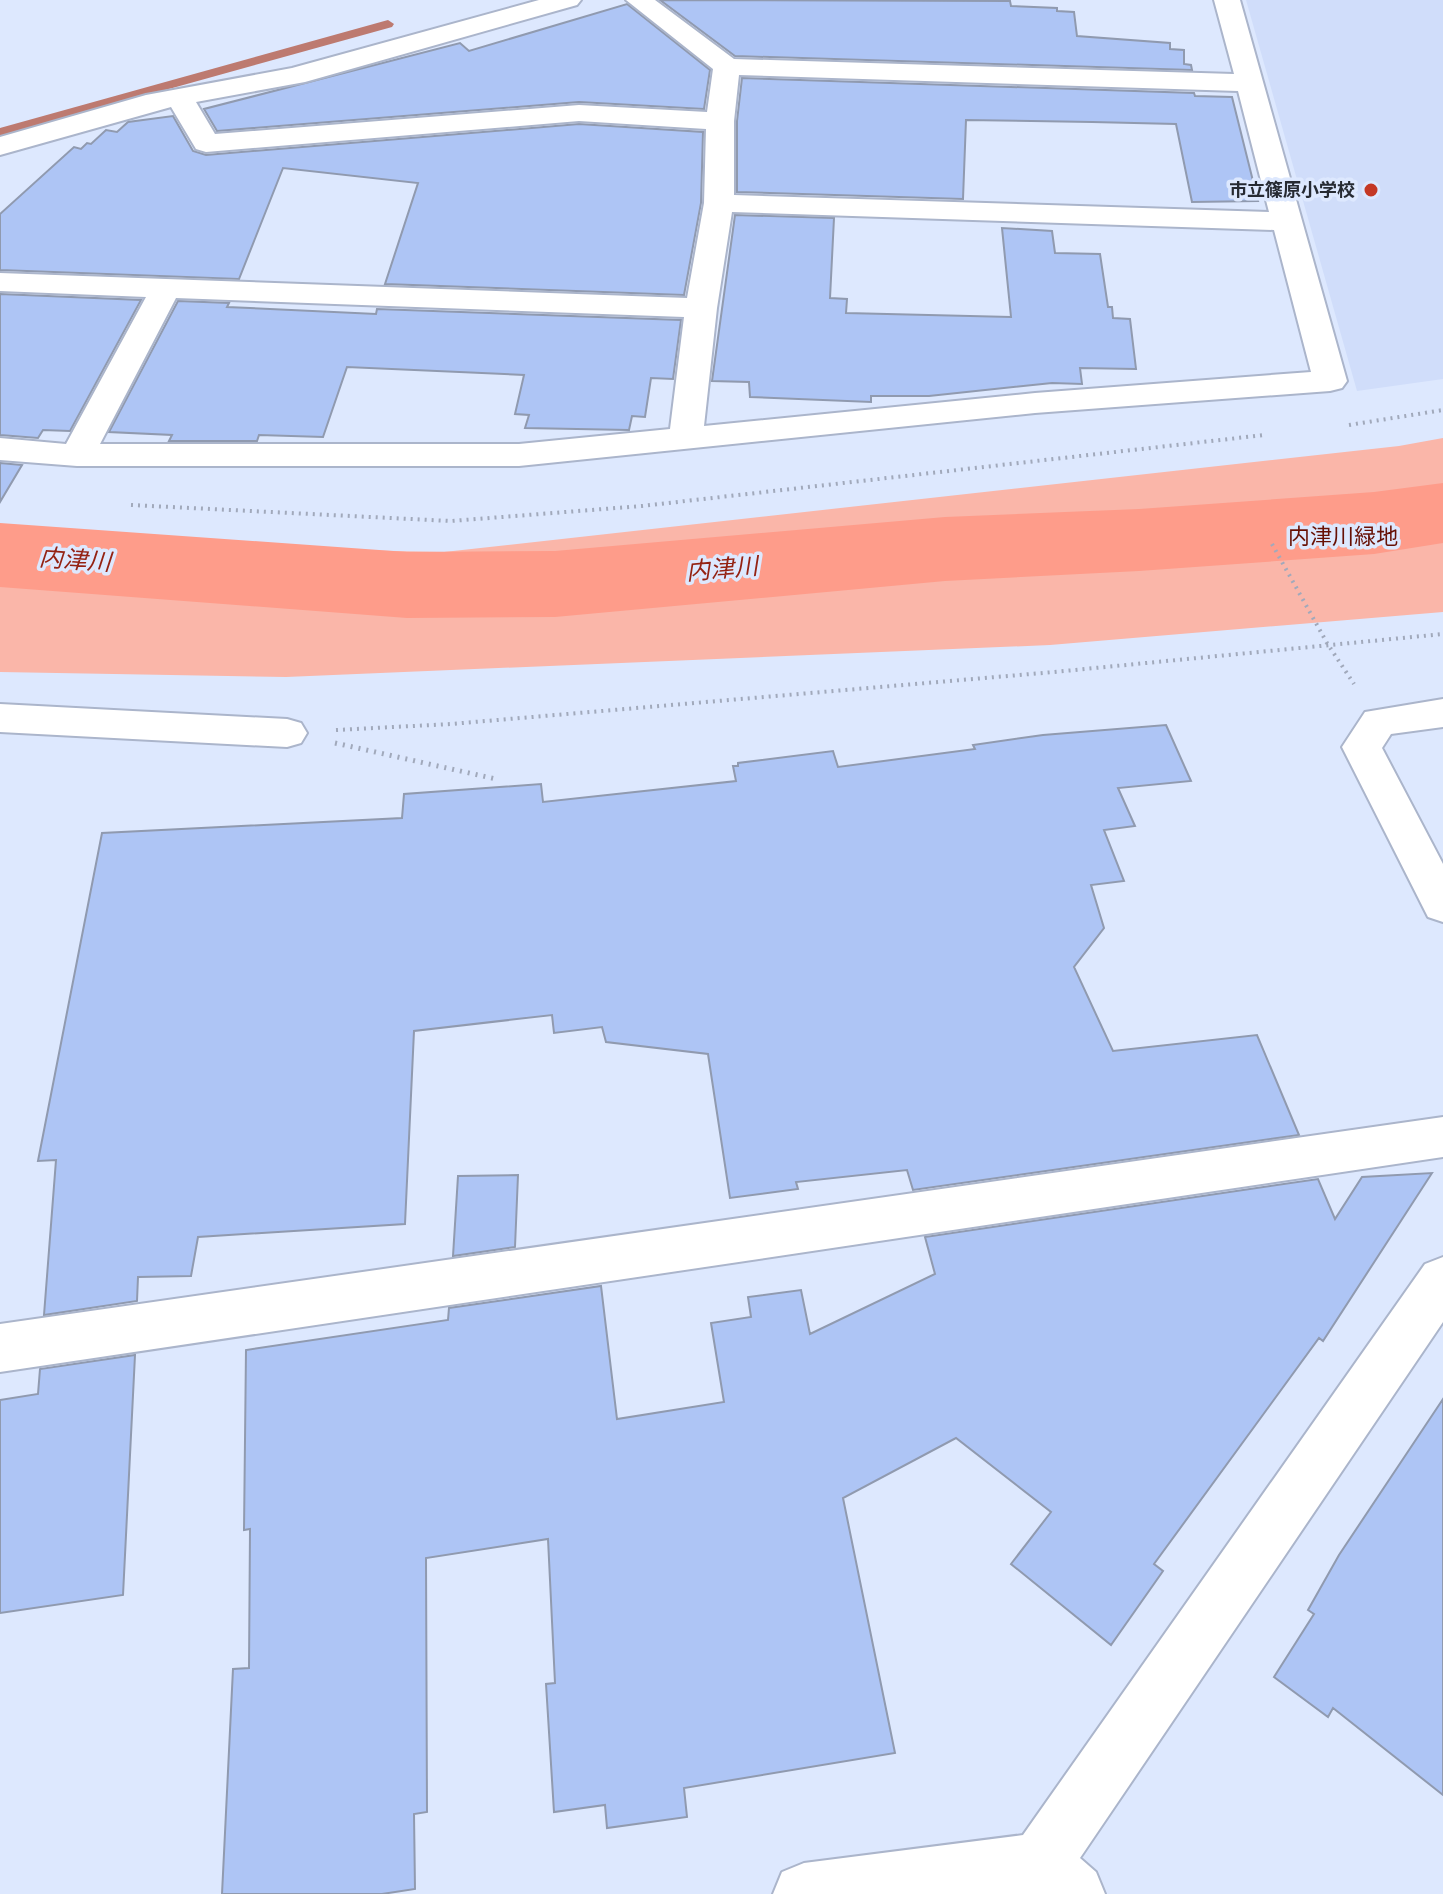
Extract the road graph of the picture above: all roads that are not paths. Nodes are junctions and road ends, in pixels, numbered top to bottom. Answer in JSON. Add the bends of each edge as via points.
{"nodes":[{"id":1,"x":504,"y":0,"type":"edge"},
{"id":2,"x":568,"y":0,"type":"edge"},
{"id":3,"x":639,"y":0,"type":"edge"},
{"id":4,"x":1227,"y":0,"type":"edge"},
{"id":5,"x":394,"y":49,"type":"junction"},
{"id":6,"x":727,"y":67,"type":"junction"},
{"id":7,"x":1249,"y":83,"type":"junction"},
{"id":8,"x":179,"y":96,"type":"junction"},
{"id":9,"x":720,"y":121,"type":"junction"},
{"id":10,"x":0,"y":146,"type":"edge"},
{"id":11,"x":719,"y":203,"type":"junction"},
{"id":12,"x":1285,"y":221,"type":"junction"},
{"id":13,"x":0,"y":282,"type":"edge"},
{"id":14,"x":166,"y":288,"type":"junction"},
{"id":15,"x":701,"y":308,"type":"junction"},
{"id":16,"x":686,"y":439,"type":"junction"},
{"id":17,"x":0,"y":449,"type":"edge"},
{"id":18,"x":77,"y":455,"type":"junction"},
{"id":19,"x":1443,"y":713,"type":"edge"},
{"id":20,"x":0,"y":718,"type":"edge"},
{"id":21,"x":287,"y":733,"type":"road end"},
{"id":22,"x":1443,"y":905,"type":"edge"},
{"id":23,"x":1443,"y":1137,"type":"edge"},
{"id":24,"x":1443,"y":1280,"type":"edge"},
{"id":25,"x":0,"y":1348,"type":"edge"},
{"id":26,"x":1044,"y":1884,"type":"edge"},
{"id":27,"x":804,"y":1894,"type":"edge"}],
"edges":[{"from":1,"to":5,"type":"street","via":[[410,27]]},
{"from":2,"to":5,"type":"street"},
{"from":3,"to":6,"type":"street"},
{"from":4,"to":7,"type":"street"},
{"from":5,"to":8,"type":"street","via":[[295,76]]},
{"from":6,"to":7,"type":"street"},
{"from":6,"to":9,"type":"street"},
{"from":7,"to":12,"type":"street"},
{"from":8,"to":9,"type":"street","via":[[206,143],[579,113]]},
{"from":8,"to":10,"type":"street"},
{"from":9,"to":11,"type":"street"},
{"from":11,"to":12,"type":"street"},
{"from":11,"to":15,"type":"street"},
{"from":12,"to":16,"type":"street","via":[[1330,381],[1035,403]]},
{"from":13,"to":14,"type":"street"},
{"from":14,"to":15,"type":"street"},
{"from":14,"to":18,"type":"street"},
{"from":15,"to":16,"type":"street"},
{"from":16,"to":18,"type":"street","via":[[519,455]]},
{"from":17,"to":18,"type":"street"},
{"from":19,"to":22,"type":"street","via":[[1379,722],[1362,747]]},
{"from":20,"to":21,"type":"street"},
{"from":23,"to":25,"type":"street"},
{"from":24,"to":26,"type":"street"},
{"from":26,"to":27,"type":"street"}]}
